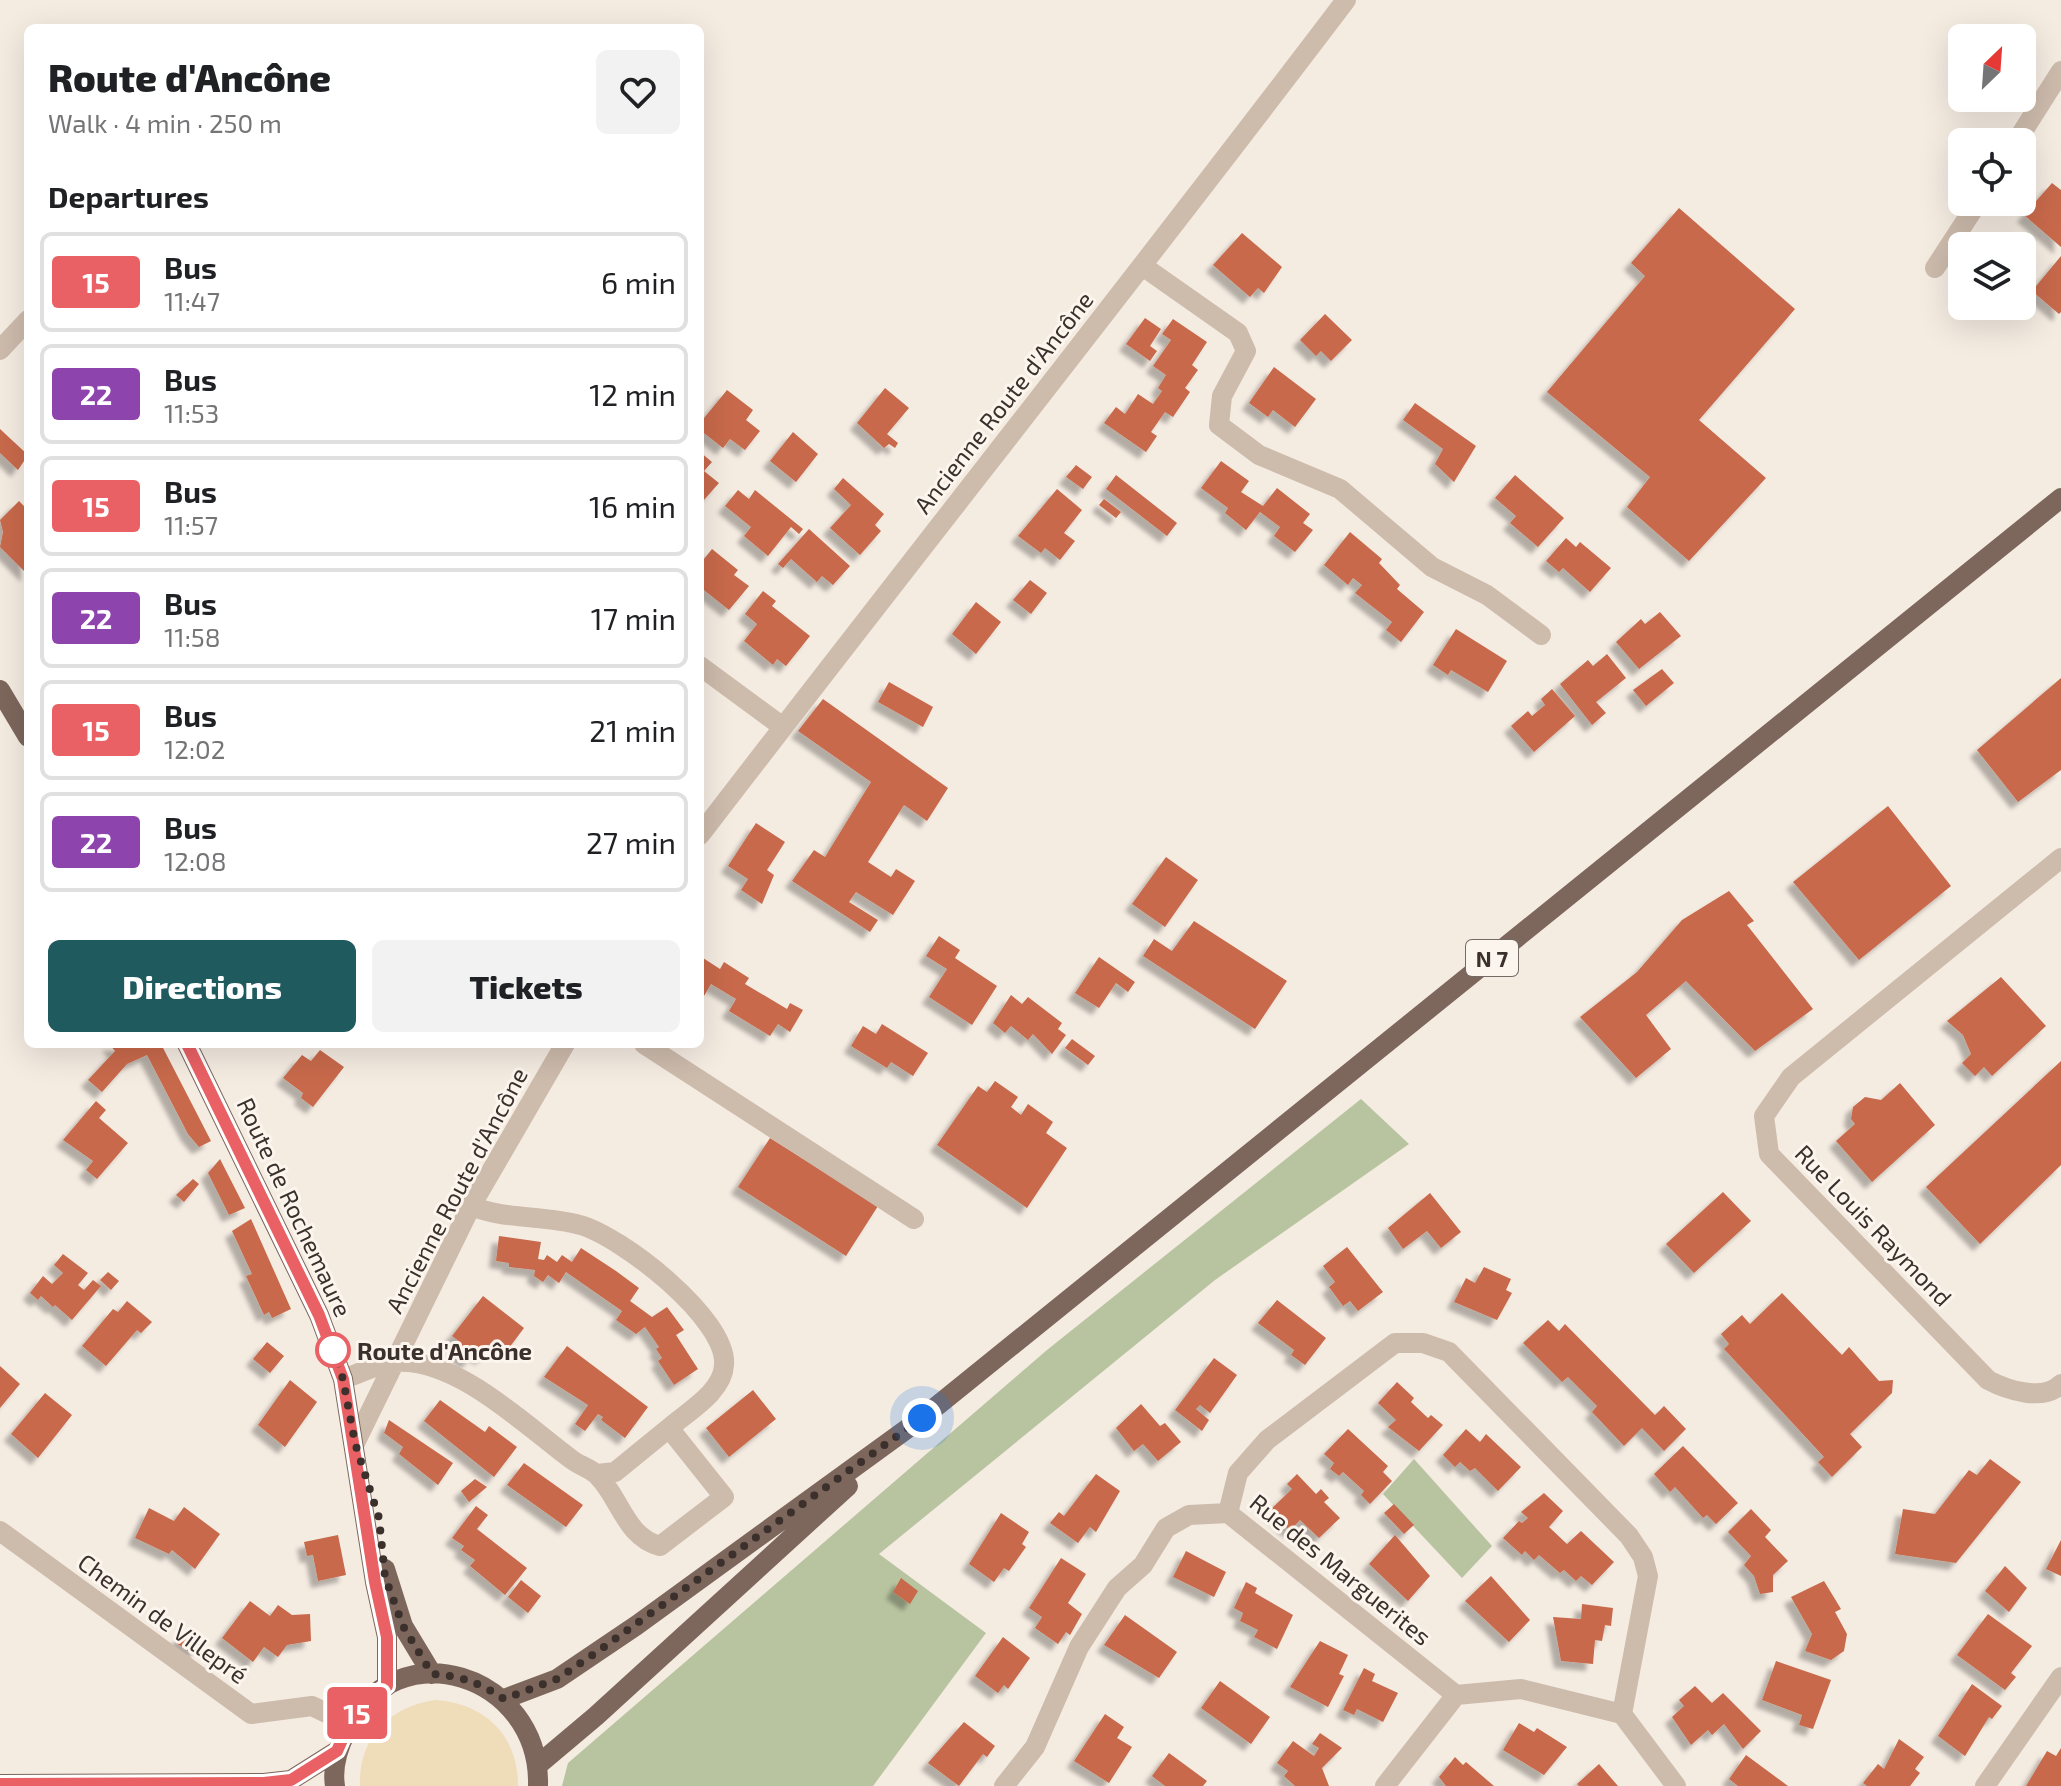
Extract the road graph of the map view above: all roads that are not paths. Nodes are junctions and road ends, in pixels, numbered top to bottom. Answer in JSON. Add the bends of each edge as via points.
{"nodes":[{"id":1,"x":1346,"y":0,"type":"edge"},
{"id":2,"x":2061,"y":71,"type":"edge"},
{"id":3,"x":2025,"y":128,"type":"edge"},
{"id":4,"x":1969,"y":216,"type":"edge"},
{"id":5,"x":1144,"y":267,"type":"junction"},
{"id":6,"x":1935,"y":268,"type":"dead end"},
{"id":7,"x":24,"y":324,"type":"edge"},
{"id":8,"x":0,"y":350,"type":"edge"},
{"id":9,"x":2061,"y":498,"type":"edge"},
{"id":10,"x":1541,"y":635,"type":"dead end"},
{"id":11,"x":704,"y":669,"type":"edge"},
{"id":12,"x":0,"y":690,"type":"edge"},
{"id":13,"x":783,"y":727,"type":"junction"},
{"id":14,"x":24,"y":730,"type":"edge"},
{"id":15,"x":704,"y":830,"type":"edge"},
{"id":16,"x":2061,"y":858,"type":"edge"},
{"id":17,"x":189,"y":1048,"type":"edge"},
{"id":18,"x":563,"y":1048,"type":"edge"},
{"id":19,"x":650,"y":1048,"type":"edge"},
{"id":20,"x":471,"y":1206,"type":"junction"},
{"id":21,"x":914,"y":1219,"type":"dead end"},
{"id":22,"x":396,"y":1362,"type":"junction"},
{"id":23,"x":343,"y":1379,"type":"junction"},
{"id":24,"x":2061,"y":1384,"type":"edge"},
{"id":25,"x":922,"y":1418,"type":"junction"},
{"id":26,"x":669,"y":1428,"type":"junction"},
{"id":27,"x":355,"y":1443,"type":"junction"},
{"id":28,"x":597,"y":1474,"type":"junction"},
{"id":29,"x":1228,"y":1513,"type":"junction"},
{"id":30,"x":0,"y":1531,"type":"edge"},
{"id":31,"x":432,"y":1674,"type":"junction"},
{"id":32,"x":2061,"y":1677,"type":"edge"},
{"id":33,"x":387,"y":1686,"type":"junction"},
{"id":34,"x":1456,"y":1695,"type":"junction"},
{"id":35,"x":504,"y":1699,"type":"junction"},
{"id":36,"x":1622,"y":1714,"type":"junction"},
{"id":37,"x":349,"y":1724,"type":"junction"},
{"id":38,"x":337,"y":1751,"type":"junction"},
{"id":39,"x":539,"y":1764,"type":"junction"},
{"id":40,"x":1394,"y":1783,"type":"edge"},
{"id":41,"x":0,"y":1784,"type":"edge"},
{"id":42,"x":1010,"y":1784,"type":"edge"},
{"id":43,"x":335,"y":1786,"type":"edge"},
{"id":44,"x":538,"y":1786,"type":"edge"},
{"id":45,"x":1676,"y":1786,"type":"edge"},
{"id":46,"x":1985,"y":1786,"type":"edge"}],
"edges":[{"from":1,"to":5,"type":"street","name":"Ancienne Route d'Ancône"},
{"from":2,"to":3,"type":"street"},
{"from":4,"to":6,"type":"street"},
{"from":5,"to":10,"type":"street","via":[[1238,333],[1246,351],[1222,396],[1219,425],[1259,455],[1340,489],[1432,567],[1487,595]]},
{"from":5,"to":13,"type":"street","name":"Ancienne Route d'Ancône"},
{"from":7,"to":8,"type":"street"},
{"from":9,"to":25,"type":"main road","number":"N 7"},
{"from":11,"to":13,"type":"street"},
{"from":12,"to":14,"type":"main road"},
{"from":13,"to":15,"type":"street","name":"Ancienne Route d'Ancône"},
{"from":16,"to":24,"type":"street","name":"Rue Louis Raymond","via":[[1791,1077],[1764,1116],[1769,1154],[1988,1380],[2007,1390],[2029,1392]]},
{"from":17,"to":23,"type":"main road","name":"Route de Rochemaure","via":[[319,1315]]},
{"from":18,"to":20,"type":"street","name":"Ancienne Route d'Ancône"},
{"from":19,"to":21,"type":"street"},
{"from":20,"to":22,"type":"street","name":"Ancienne Route d'Ancône"},
{"from":20,"to":26,"type":"street","via":[[580,1225],[604,1235],[692,1301],[718,1335],[725,1366],[715,1389]]},
{"from":22,"to":23,"type":"street"},
{"from":22,"to":27,"type":"street","name":"Ancienne Route d'Ancône"},
{"from":22,"to":28,"type":"street","via":[[431,1368],[489,1396]]},
{"from":23,"to":27,"type":"main road","name":"Route de Rochemaure"},
{"from":25,"to":35,"type":"main road","number":"N 7","via":[[569,1671]]},
{"from":25,"to":39,"type":"main road","number":"N 7"},
{"from":26,"to":28,"type":"street","via":[[615,1472]]},
{"from":26,"to":28,"type":"street","via":[[724,1497],[660,1546],[646,1542]]},
{"from":27,"to":31,"type":"main road","name":"Route de Rochemaure","via":[[379,1518],[385,1577],[403,1626]]},
{"from":27,"to":33,"type":"main road","name":"Route de Rochemaure","via":[[387,1637]]},
{"from":29,"to":34,"type":"street","name":"Rue des Marguerites"},
{"from":29,"to":36,"type":"street","name":"Rue des Marguerites","via":[[1238,1473],[1267,1440],[1395,1343],[1423,1343],[1449,1352],[1629,1536],[1643,1557],[1648,1576]]},
{"from":29,"to":42,"type":"street","via":[[1189,1515],[1166,1528],[1143,1565],[1117,1588],[1079,1647],[1035,1747]]},
{"from":30,"to":37,"type":"street","name":"Chemin de Villepré","via":[[251,1714],[312,1706]]},
{"from":31,"to":33,"type":"main road"},
{"from":31,"to":35,"type":"main road","via":[[458,1676]]},
{"from":32,"to":46,"type":"street"},
{"from":33,"to":37,"type":"main road","via":[[366,1701]]},
{"from":34,"to":36,"type":"street","via":[[1521,1689]]},
{"from":34,"to":40,"type":"street"},
{"from":35,"to":39,"type":"main road","via":[[521,1718]]},
{"from":36,"to":45,"type":"street"},
{"from":37,"to":38,"type":"main road"},
{"from":38,"to":41,"type":"main road","via":[[291,1780],[264,1783]]},
{"from":38,"to":43,"type":"main road"},
{"from":39,"to":44,"type":"main road"}]}
